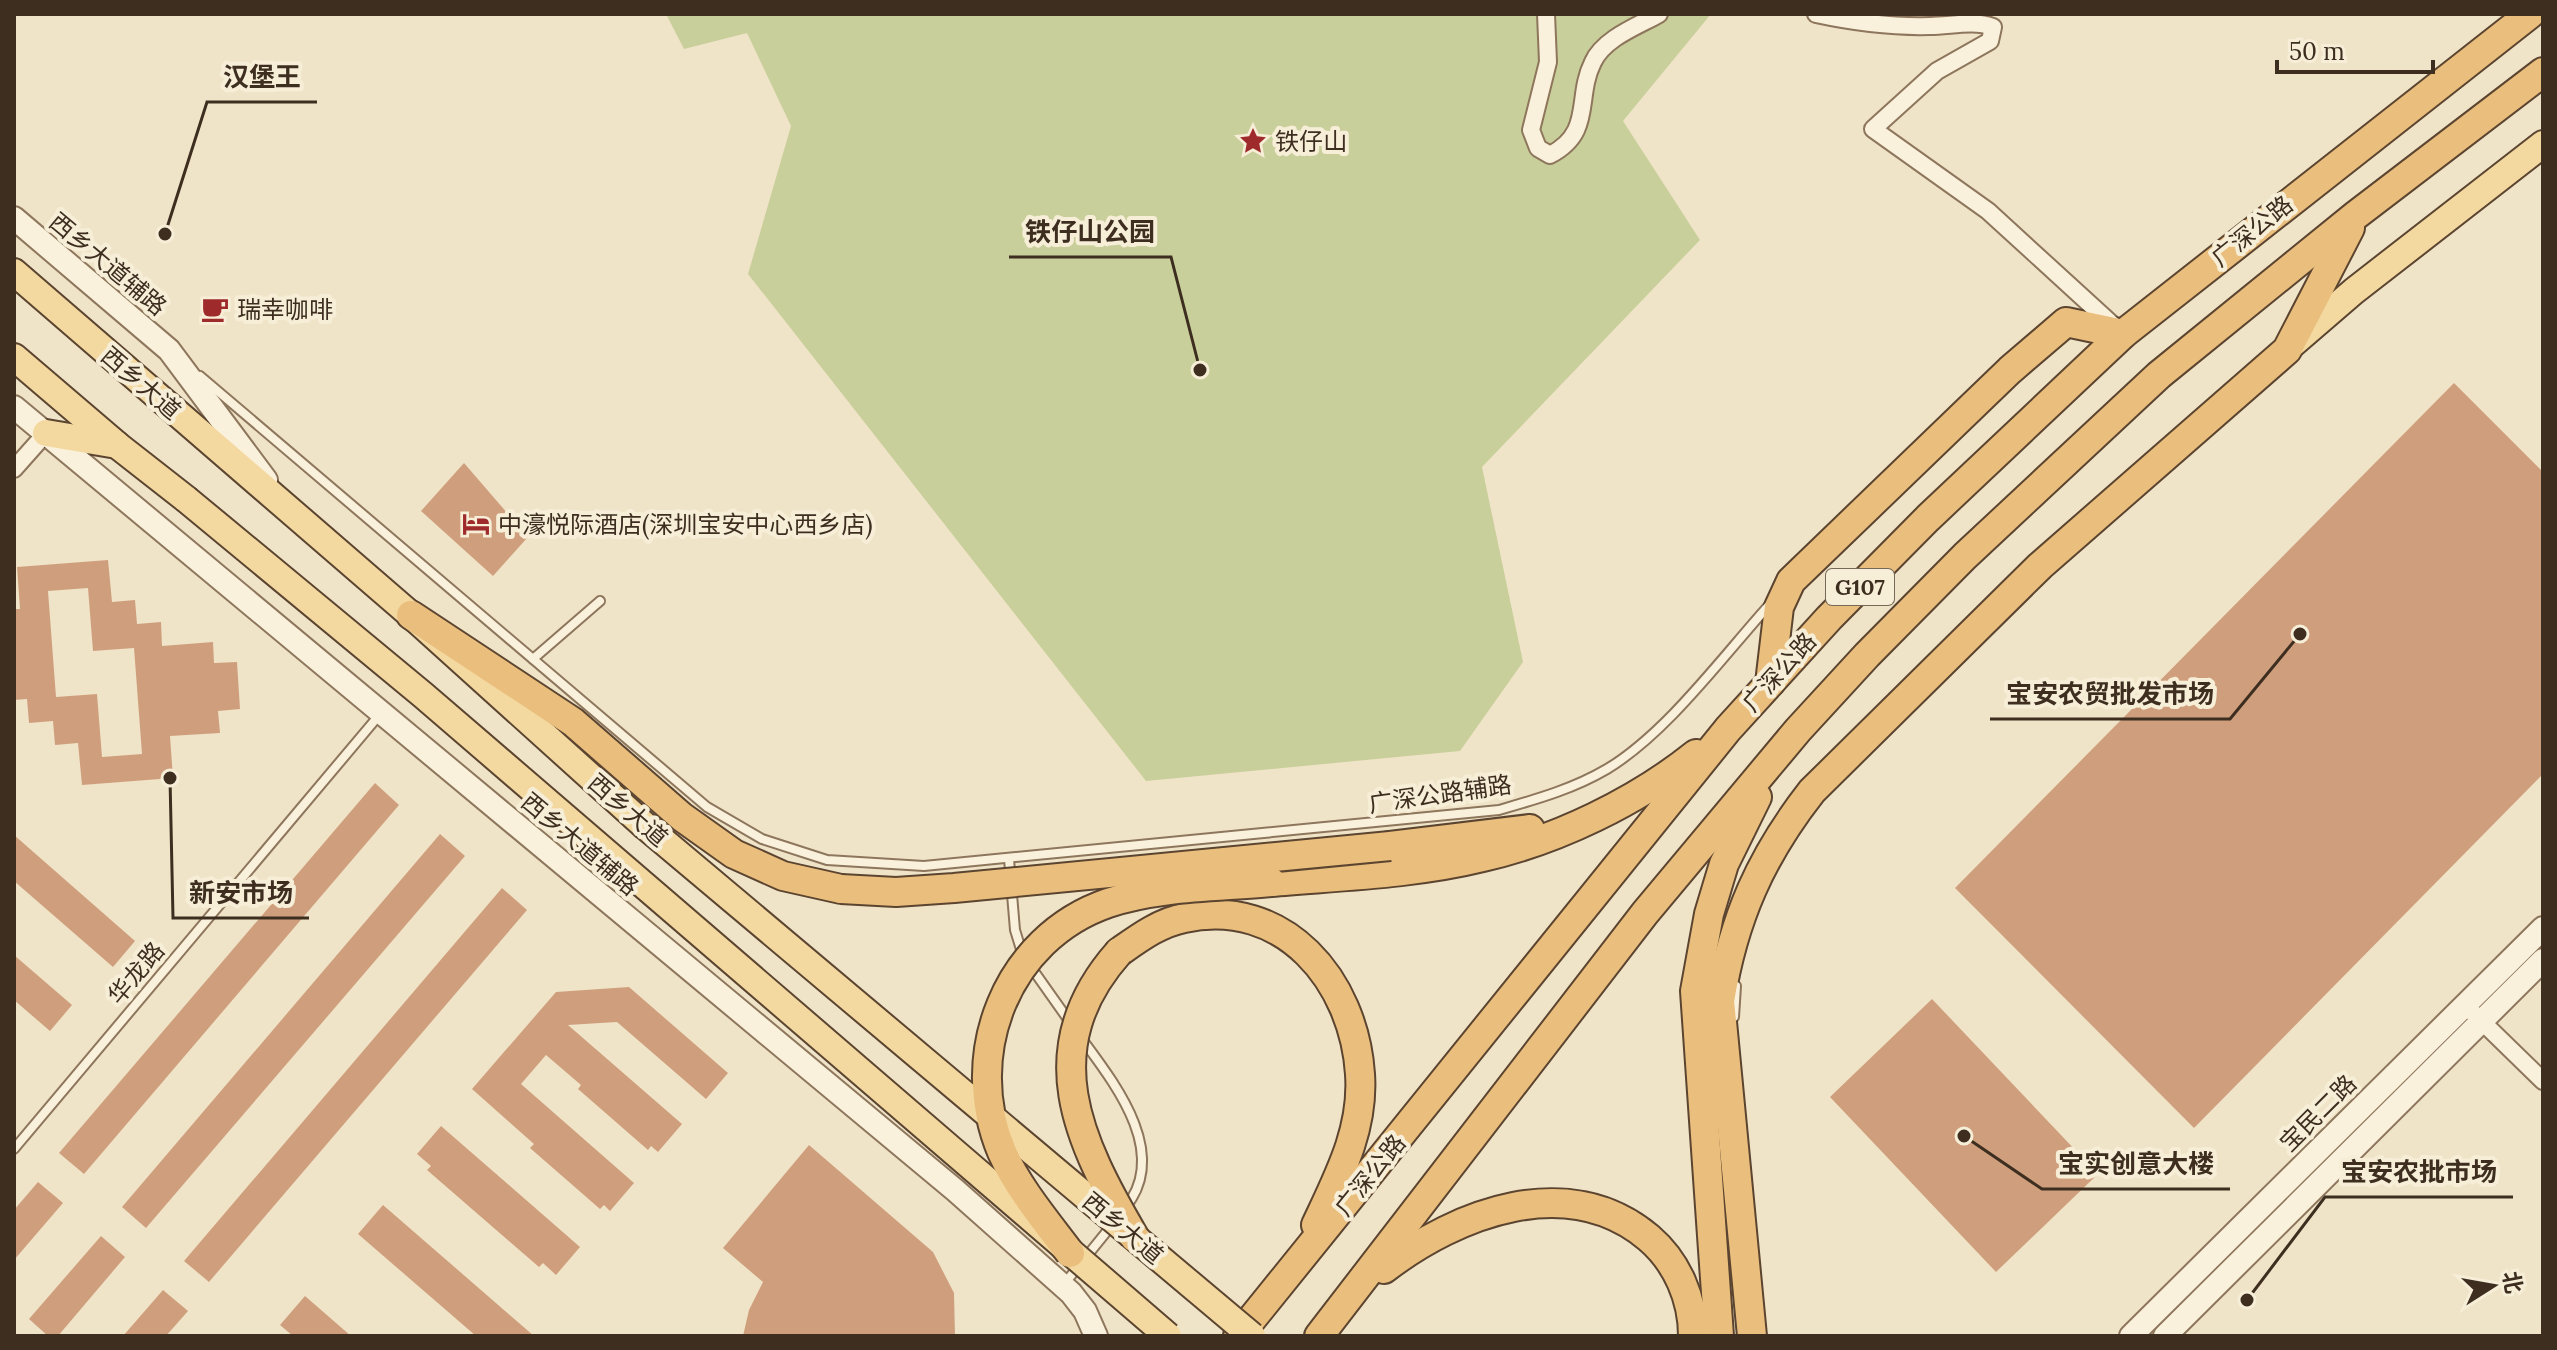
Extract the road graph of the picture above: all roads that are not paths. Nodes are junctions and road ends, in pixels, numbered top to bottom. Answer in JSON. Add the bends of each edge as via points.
{"nodes":[{"id":1,"x":1546,"y":14,"type":"edge"},
{"id":2,"x":1659,"y":14,"type":"edge"},
{"id":3,"x":1816,"y":14,"type":"edge"},
{"id":4,"x":2530,"y":14,"type":"edge"},
{"id":5,"x":2543,"y":72,"type":"edge"},
{"id":6,"x":2543,"y":144,"type":"edge"},
{"id":7,"x":2356,"y":215,"type":"junction"},
{"id":8,"x":14,"y":218,"type":"edge"},
{"id":9,"x":14,"y":272,"type":"edge"},
{"id":10,"x":2123,"y":334,"type":"junction"},
{"id":11,"x":169,"y":350,"type":"junction"},
{"id":12,"x":2287,"y":350,"type":"junction"},
{"id":13,"x":14,"y":357,"type":"edge"},
{"id":14,"x":14,"y":407,"type":"edge"},
{"id":15,"x":46,"y":433,"type":"junction"},
{"id":16,"x":117,"y":445,"type":"junction"},
{"id":17,"x":14,"y":469,"type":"edge"},
{"id":18,"x":293,"y":516,"type":"junction"},
{"id":19,"x":1791,"y":581,"type":"junction"},
{"id":20,"x":600,"y":601,"type":"dead end"},
{"id":21,"x":411,"y":615,"type":"junction"},
{"id":22,"x":533,"y":659,"type":"junction"},
{"id":23,"x":1770,"y":683,"type":"junction"},
{"id":24,"x":1919,"y":686,"type":"junction"},
{"id":25,"x":382,"y":712,"type":"junction"},
{"id":26,"x":1728,"y":729,"type":"junction"},
{"id":27,"x":1798,"y":730,"type":"junction"},
{"id":28,"x":1835,"y":784,"type":"dead end"},
{"id":29,"x":1815,"y":805,"type":"dead end"},
{"id":30,"x":1579,"y":823,"type":"junction"},
{"id":31,"x":1009,"y":859,"type":"junction"},
{"id":32,"x":1779,"y":859,"type":"dead end"},
{"id":33,"x":1769,"y":879,"type":"dead end"},
{"id":34,"x":1764,"y":888,"type":"dead end"},
{"id":35,"x":2543,"y":928,"type":"edge"},
{"id":36,"x":2543,"y":960,"type":"edge"},
{"id":37,"x":1738,"y":969,"type":"dead end"},
{"id":38,"x":2465,"y":1005,"type":"junction"},
{"id":39,"x":2482,"y":1021,"type":"junction"},
{"id":40,"x":1735,"y":1022,"type":"dead end"},
{"id":41,"x":1735,"y":1036,"type":"dead end"},
{"id":42,"x":2543,"y":1081,"type":"edge"},
{"id":43,"x":14,"y":1149,"type":"edge"},
{"id":44,"x":1752,"y":1214,"type":"dead end"},
{"id":45,"x":1135,"y":1238,"type":"junction"},
{"id":46,"x":1070,"y":1253,"type":"junction"},
{"id":47,"x":1297,"y":1266,"type":"junction"},
{"id":48,"x":1062,"y":1286,"type":"junction"},
{"id":49,"x":1345,"y":1305,"type":"junction"},
{"id":50,"x":1096,"y":1336,"type":"edge"},
{"id":51,"x":1168,"y":1336,"type":"edge"},
{"id":52,"x":1238,"y":1336,"type":"edge"},
{"id":53,"x":1252,"y":1336,"type":"edge"},
{"id":54,"x":1319,"y":1336,"type":"edge"},
{"id":55,"x":1693,"y":1336,"type":"edge"},
{"id":56,"x":1719,"y":1336,"type":"edge"},
{"id":57,"x":1752,"y":1336,"type":"edge"},
{"id":58,"x":2131,"y":1336,"type":"edge"},
{"id":59,"x":2165,"y":1336,"type":"edge"}],
"edges":[{"from":1,"to":2,"type":"street","via":[[1548,62],[1531,130],[1538,148],[1550,155],[1569,145],[1579,126],[1593,61],[1617,37]]},
{"from":3,"to":10,"type":"street","via":[[1851,22],[1993,27],[1990,41],[1937,71],[1873,129],[1988,211]]},
{"from":4,"to":10,"type":"highway","name":"广深公路","number":"G107"},
{"from":5,"to":7,"type":"highway","number":"G107"},
{"from":6,"to":12,"type":"main road"},
{"from":7,"to":12,"type":"highway"},
{"from":7,"to":27,"type":"highway","number":"G107","via":[[2088,439],[1910,611]]},
{"from":8,"to":11,"type":"street","name":"西乡大道辅路"},
{"from":9,"to":18,"type":"main road","name":"西乡大道"},
{"from":10,"to":19,"type":"highway","via":[[2066,322]]},
{"from":10,"to":23,"type":"highway","name":"广深公路","number":"G107","via":[[1928,518]]},
{"from":11,"to":18,"type":"street","name":"西乡大道辅路"},
{"from":11,"to":22,"type":"lane","name":"西乡大道辅路"},
{"from":12,"to":24,"type":"highway","via":[[2040,566]]},
{"from":13,"to":16,"type":"main road","name":"西乡大道"},
{"from":14,"to":15,"type":"street","name":"西乡大道辅路"},
{"from":15,"to":16,"type":"main road"},
{"from":15,"to":17,"type":"street"},
{"from":15,"to":25,"type":"street","name":"西乡大道辅路"},
{"from":16,"to":46,"type":"main road","name":"西乡大道","bridge":true,"via":[[435,705]]},
{"from":18,"to":21,"type":"main road","name":"西乡大道"},
{"from":19,"to":23,"type":"highway","via":[[1779,607]]},
{"from":19,"to":31,"type":"lane","name":"广深公路辅路","via":[[1644,743],[1559,793],[1444,818]]},
{"from":20,"to":22,"type":"lane"},
{"from":21,"to":30,"type":"highway","bridge":true,"via":[[573,722],[682,817],[734,854],[783,876],[841,889],[954,888]]},
{"from":21,"to":45,"type":"main road","name":"西乡大道","bridge":true,"via":[[644,825]]},
{"from":22,"to":31,"type":"lane","name":"西乡大道辅路","via":[[707,807],[762,839],[827,860],[876,865]]},
{"from":23,"to":26,"type":"highway","name":"广深公路","number":"G107"},
{"from":24,"to":28,"type":"lane"},
{"from":24,"to":57,"type":"highway","via":[[1812,791],[1773,845],[1728,948],[1720,1001]]},
{"from":25,"to":43,"type":"lane","name":"华龙路"},
{"from":25,"to":48,"type":"street","name":"西乡大道辅路","via":[[955,1190]]},
{"from":26,"to":30,"type":"highway","via":[[1682,766]]},
{"from":26,"to":47,"type":"highway","name":"广深公路","number":"G107"},
{"from":27,"to":49,"type":"highway","number":"G107","via":[[1645,913]]},
{"from":27,"to":56,"type":"highway","via":[[1748,811],[1724,864],[1695,991]]},
{"from":29,"to":32,"type":"lane"},
{"from":30,"to":46,"type":"highway","bridge":true,"via":[[1484,857],[1434,867],[1147,894],[1107,903],[1070,922],[1036,949],[1009,983],[993,1023],[986,1069],[989,1113],[1003,1153]]},
{"from":31,"to":48,"type":"lane","via":[[1015,930],[1023,956],[1112,1082],[1142,1149],[1144,1170],[1133,1199]]},
{"from":33,"to":34,"type":"lane"},
{"from":35,"to":38,"type":"street","name":"宝民二路"},
{"from":36,"to":39,"type":"street","name":"宝民二路"},
{"from":37,"to":40,"type":"lane"},
{"from":38,"to":39,"type":"street"},
{"from":38,"to":58,"type":"street","name":"宝民二路"},
{"from":39,"to":42,"type":"street"},
{"from":39,"to":59,"type":"street","name":"宝民二路"},
{"from":41,"to":44,"type":"lane"},
{"from":45,"to":47,"type":"highway","bridge":true,"via":[[1089,1153],[1073,1092],[1071,1050],[1078,1013],[1096,979],[1119,952],[1150,930],[1214,913],[1243,918],[1275,929],[1327,972],[1355,1034],[1361,1074],[1350,1153]]},
{"from":45,"to":53,"type":"main road","name":"西乡大道","bridge":true},
{"from":46,"to":51,"type":"main road","name":"西乡大道","bridge":true},
{"from":47,"to":52,"type":"highway","name":"广深公路","number":"G107"},
{"from":48,"to":50,"type":"street","name":"西乡大道辅路","via":[[1085,1311]]},
{"from":49,"to":54,"type":"highway","number":"G107"},
{"from":49,"to":55,"type":"highway","via":[[1436,1233],[1472,1217],[1537,1203],[1568,1204],[1602,1210],[1661,1249],[1680,1276]]}]}
